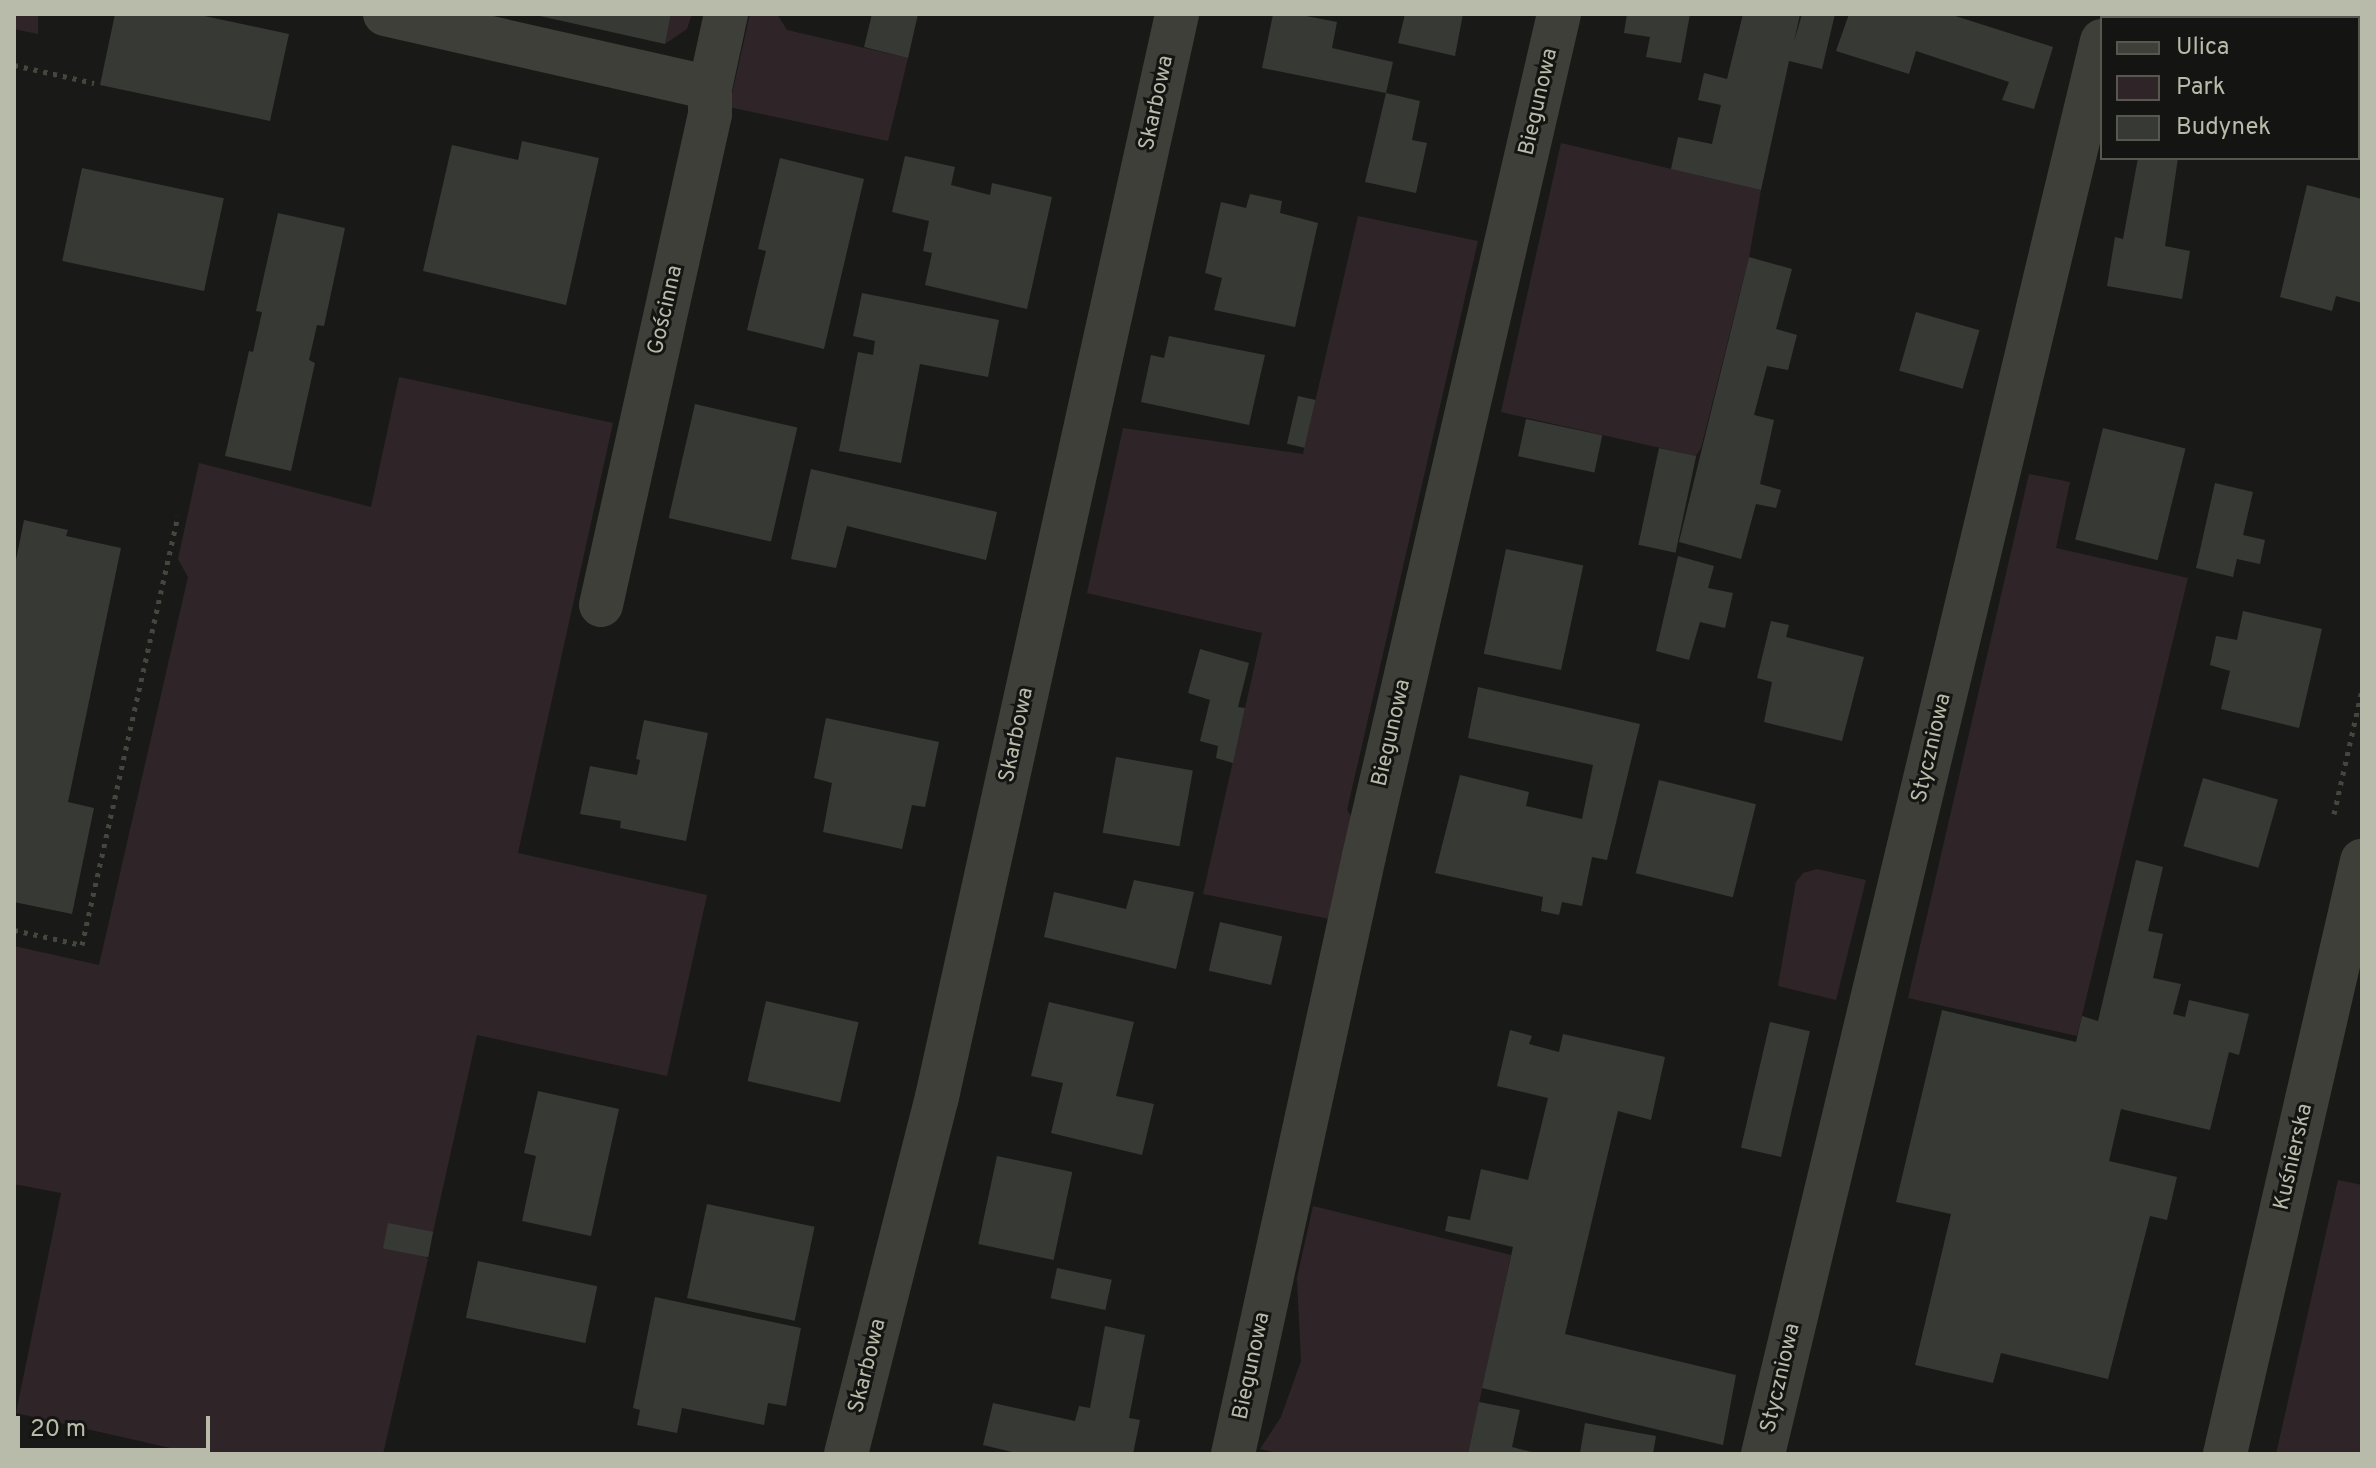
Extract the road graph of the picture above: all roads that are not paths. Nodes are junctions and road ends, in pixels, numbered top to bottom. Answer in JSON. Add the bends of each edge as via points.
{"nodes":[{"id":1,"x":385,"y":14,"type":"edge"},
{"id":2,"x":726,"y":14,"type":"edge"},
{"id":3,"x":1177,"y":14,"type":"edge"},
{"id":4,"x":1559,"y":14,"type":"edge"},
{"id":5,"x":2100,"y":49,"type":"edge"},
{"id":6,"x":710,"y":88,"type":"junction"},
{"id":7,"x":601,"y":605,"type":"dead end"},
{"id":8,"x":2362,"y":861,"type":"edge"},
{"id":9,"x":846,"y":1454,"type":"edge"},
{"id":10,"x":1233,"y":1454,"type":"edge"},
{"id":11,"x":1763,"y":1454,"type":"edge"},
{"id":12,"x":2225,"y":1454,"type":"edge"}],
"edges":[{"from":1,"to":6,"type":"street"},
{"from":2,"to":6,"type":"street","name":"Gościnna"},
{"from":3,"to":9,"type":"street","name":"Skarbowa","via":[[937,1097]]},
{"from":4,"to":10,"type":"street","name":"Biegunowa","via":[[1364,856]]},
{"from":5,"to":11,"type":"street","name":"Styczniowa"},
{"from":6,"to":7,"type":"street","name":"Gościnna","via":[[710,114]]},
{"from":8,"to":12,"type":"street","name":"Kuśnierska"}]}
